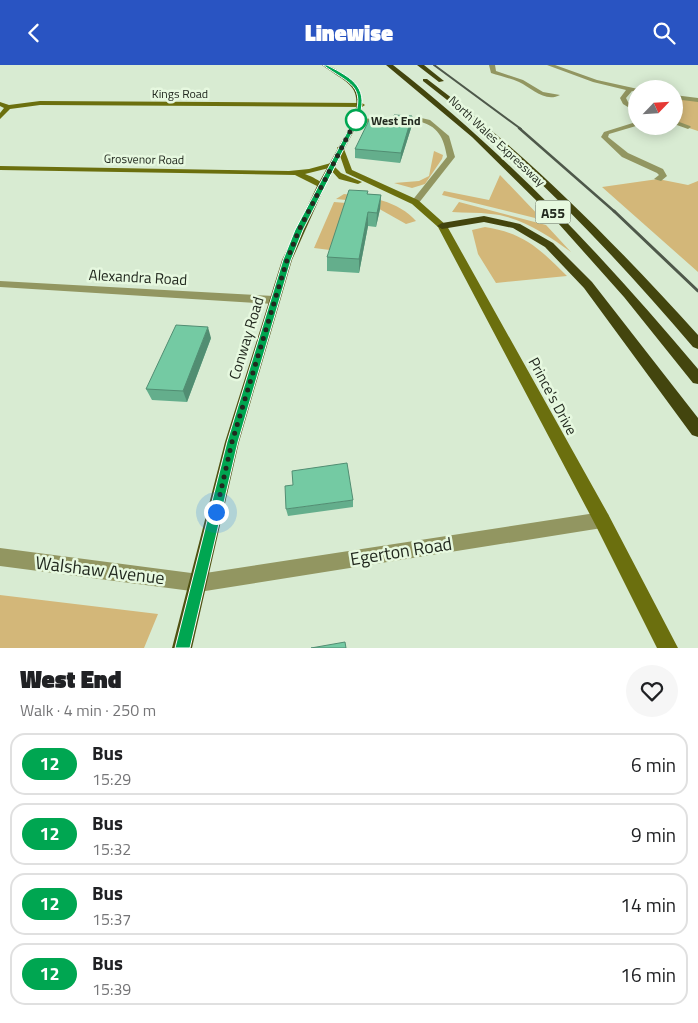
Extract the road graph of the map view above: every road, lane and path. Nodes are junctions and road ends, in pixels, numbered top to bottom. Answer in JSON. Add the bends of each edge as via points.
{"nodes":[{"id":1,"x":326,"y":65,"type":"edge"},
{"id":2,"x":389,"y":65,"type":"edge"},
{"id":3,"x":405,"y":65,"type":"edge"},
{"id":4,"x":420,"y":65,"type":"edge"},
{"id":5,"x":492,"y":65,"type":"edge"},
{"id":6,"x":550,"y":65,"type":"edge"},
{"id":7,"x":628,"y":89,"type":"edge"},
{"id":8,"x":698,"y":92,"type":"edge"},
{"id":9,"x":628,"y":94,"type":"edge"},
{"id":10,"x":546,"y":95,"type":"junction"},
{"id":11,"x":558,"y":95,"type":"dead end"},
{"id":12,"x":683,"y":97,"type":"edge"},
{"id":13,"x":698,"y":98,"type":"edge"},
{"id":14,"x":539,"y":100,"type":"dead end"},
{"id":15,"x":0,"y":104,"type":"edge"},
{"id":16,"x":362,"y":105,"type":"junction"},
{"id":17,"x":628,"y":105,"type":"edge"},
{"id":18,"x":8,"y":107,"type":"junction"},
{"id":19,"x":0,"y":117,"type":"edge"},
{"id":20,"x":356,"y":121,"type":"junction"},
{"id":21,"x":683,"y":125,"type":"edge"},
{"id":22,"x":628,"y":126,"type":"edge"},
{"id":23,"x":688,"y":127,"type":"dead end"},
{"id":24,"x":340,"y":149,"type":"junction"},
{"id":25,"x":331,"y":165,"type":"junction"},
{"id":26,"x":0,"y":167,"type":"edge"},
{"id":27,"x":288,"y":173,"type":"junction"},
{"id":28,"x":658,"y":179,"type":"dead end"},
{"id":29,"x":321,"y":186,"type":"junction"},
{"id":30,"x":380,"y":187,"type":"junction"},
{"id":31,"x":415,"y":202,"type":"junction"},
{"id":32,"x":442,"y":226,"type":"junction"},
{"id":33,"x":0,"y":284,"type":"edge"},
{"id":34,"x":656,"y":296,"type":"junction"},
{"id":35,"x":274,"y":300,"type":"junction"},
{"id":36,"x":698,"y":344,"type":"edge"},
{"id":37,"x":698,"y":379,"type":"edge"},
{"id":38,"x":698,"y":430,"type":"edge"},
{"id":39,"x":602,"y":519,"type":"junction"},
{"id":40,"x":0,"y":557,"type":"edge"},
{"id":41,"x":199,"y":583,"type":"junction"},
{"id":42,"x":182,"y":648,"type":"edge"},
{"id":43,"x":668,"y":648,"type":"edge"}],
"edges":[{"from":1,"to":16,"type":"main road","via":[[355,86],[360,92]]},
{"from":2,"to":37,"type":"highway","name":"North Wales Expressway","number":"A55","via":[[434,99],[516,174],[580,240]]},
{"from":3,"to":34,"type":"highway","name":"North Wales Expressway","number":"A55","via":[[461,106],[535,174]]},
{"from":4,"to":34,"type":"highway","via":[[475,108],[542,171]]},
{"from":5,"to":10,"type":"street","via":[[493,72],[521,81]]},
{"from":6,"to":7,"type":"street"},
{"from":8,"to":13,"type":"street"},
{"from":9,"to":17,"type":"street","via":[[623,98]]},
{"from":10,"to":11,"type":"street"},
{"from":10,"to":14,"type":"street"},
{"from":12,"to":13,"type":"street"},
{"from":15,"to":18,"type":"main road","name":"Kings Road"},
{"from":16,"to":18,"type":"main road","name":"Kings Road","via":[[40,103]]},
{"from":16,"to":20,"type":"main road","name":"Conway Road"},
{"from":18,"to":19,"type":"main road"},
{"from":20,"to":24,"type":"main road","name":"Conway Road"},
{"from":20,"to":31,"type":"street","via":[[428,121],[447,137],[451,157]]},
{"from":21,"to":23,"type":"street"},
{"from":22,"to":28,"type":"street","via":[[606,133],[604,137],[625,155],[660,171],[663,176]]},
{"from":24,"to":25,"type":"main road","name":"Conway Road"},
{"from":24,"to":30,"type":"main road","name":"Prince's Drive","via":[[348,171]]},
{"from":25,"to":27,"type":"main road","name":"Grosvenor Road"},
{"from":25,"to":29,"type":"main road","name":"Conway Road"},
{"from":25,"to":30,"type":"main road","name":"Prince's Drive","via":[[334,172],[342,177]]},
{"from":26,"to":27,"type":"main road","name":"Grosvenor Road"},
{"from":27,"to":29,"type":"main road","name":"Grosvenor Road","via":[[304,175]]},
{"from":29,"to":35,"type":"main road","name":"Conway Road","via":[[296,237]]},
{"from":30,"to":31,"type":"main road","name":"Prince's Drive"},
{"from":31,"to":32,"type":"main road","name":"Prince's Drive"},
{"from":32,"to":38,"type":"highway","via":[[484,219],[516,226],[549,245],[588,285]]},
{"from":32,"to":39,"type":"main road","name":"Prince's Drive"},
{"from":33,"to":35,"type":"street","name":"Alexandra Road"},
{"from":34,"to":36,"type":"highway","name":"North Wales Expressway","number":"A55"},
{"from":35,"to":41,"type":"main road","name":"Conway Road","via":[[232,442]]},
{"from":39,"to":41,"type":"street","name":"Egerton Road"},
{"from":39,"to":43,"type":"main road","name":"Prince's Drive"},
{"from":40,"to":41,"type":"street","name":"Walshaw Avenue"},
{"from":41,"to":42,"type":"main road","name":"Conway Road"}]}
